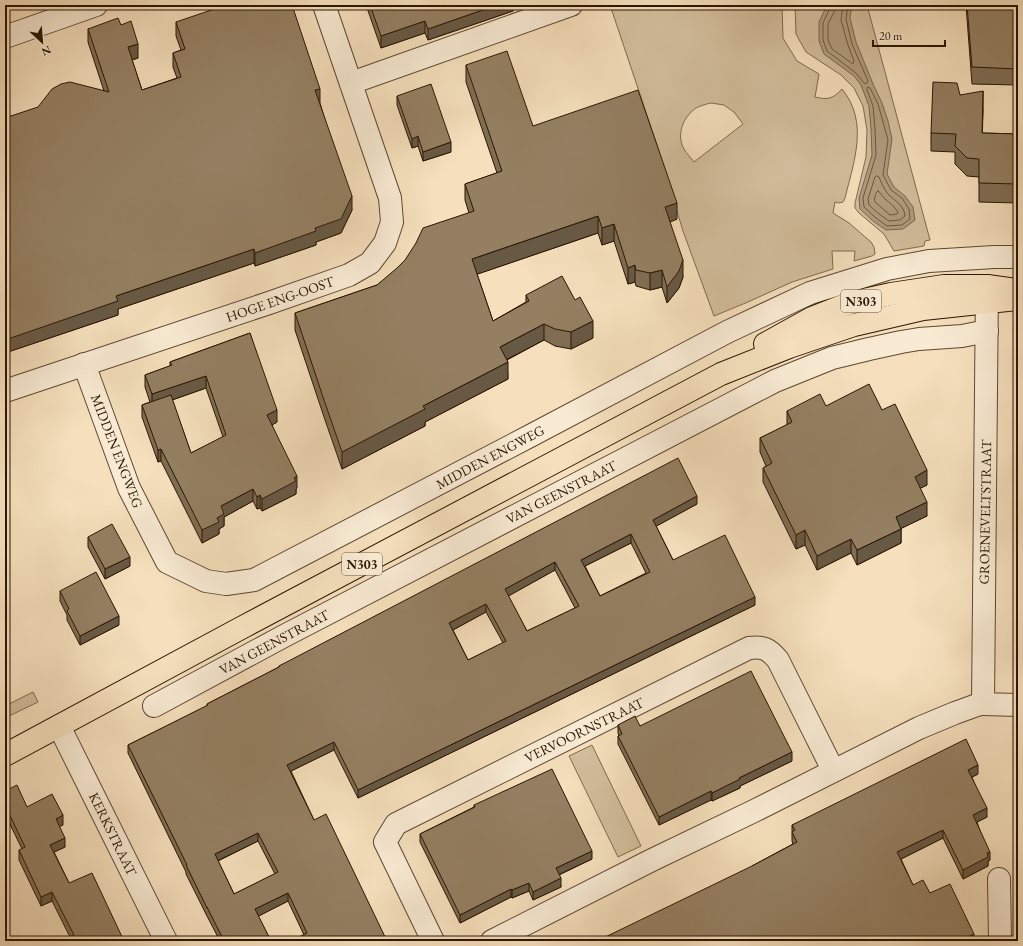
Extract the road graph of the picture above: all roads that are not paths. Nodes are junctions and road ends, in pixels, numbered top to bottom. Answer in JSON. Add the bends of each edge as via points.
{"nodes":[{"id":1,"x":96,"y":5,"type":"edge"},
{"id":2,"x":324,"y":5,"type":"edge"},
{"id":3,"x":572,"y":5,"type":"edge"},
{"id":4,"x":5,"y":37,"type":"edge"},
{"id":5,"x":351,"y":83,"type":"junction"},
{"id":6,"x":1018,"y":257,"type":"edge"},
{"id":7,"x":1018,"y":290,"type":"edge"},
{"id":8,"x":987,"y":294,"type":"junction"},
{"id":9,"x":1018,"y":299,"type":"edge"},
{"id":10,"x":987,"y":331,"type":"junction"},
{"id":11,"x":84,"y":364,"type":"junction"},
{"id":12,"x":5,"y":391,"type":"edge"},
{"id":13,"x":984,"y":704,"type":"junction"},
{"id":14,"x":1018,"y":705,"type":"edge"},
{"id":15,"x":154,"y":706,"type":"dead end"},
{"id":16,"x":60,"y":726,"type":"junction"},
{"id":17,"x":5,"y":755,"type":"edge"},
{"id":18,"x":833,"y":770,"type":"junction"},
{"id":19,"x":1000,"y":879,"type":"dead end"},
{"id":20,"x":166,"y":941,"type":"edge"},
{"id":21,"x":433,"y":941,"type":"edge"},
{"id":22,"x":492,"y":941,"type":"edge"},
{"id":23,"x":1000,"y":941,"type":"edge"}],
"edges":[{"from":1,"to":4,"type":"street"},
{"from":2,"to":5,"type":"street","name":"HOGE ENG-OOST"},
{"from":3,"to":5,"type":"street"},
{"from":5,"to":11,"type":"street","name":"HOGE ENG-OOST","via":[[390,198],[392,222],[385,243],[370,263],[349,275]]},
{"from":6,"to":11,"type":"street","name":"MIDDEN ENGWEG","via":[[929,261],[887,269],[810,293],[727,332],[254,580],[226,584],[206,581],[167,562],[129,488]]},
{"from":7,"to":8,"type":"main road","name":"VAN GEENSTRAAT","number":"N303"},
{"from":8,"to":9,"type":"main road","name":"VAN GEENSTRAAT","number":"N303"},
{"from":8,"to":10,"type":"street","name":"GROENEVELTSTRAAT"},
{"from":8,"to":16,"type":"main road","name":"VAN GEENSTRAAT","number":"N303","via":[[944,286],[850,303],[812,318],[765,344],[721,374]]},
{"from":10,"to":13,"type":"street","name":"GROENEVELTSTRAAT"},
{"from":10,"to":15,"type":"street","name":"VAN GEENSTRAAT","via":[[962,336],[919,339],[869,349],[832,358],[775,381]]},
{"from":11,"to":12,"type":"street","name":"HOGE ENG-OOST"},
{"from":13,"to":14,"type":"street"},
{"from":13,"to":18,"type":"street","via":[[919,728]]},
{"from":16,"to":17,"type":"main road","name":"VAN GEENSTRAAT","number":"N303"},
{"from":16,"to":20,"type":"street","name":"KERKSTRAAT"},
{"from":18,"to":21,"type":"street","name":"VERVOORNSTRAAT","via":[[778,660],[766,649],[748,648],[396,824],[385,842]]},
{"from":18,"to":22,"type":"street"},
{"from":19,"to":23,"type":"street"}]}
